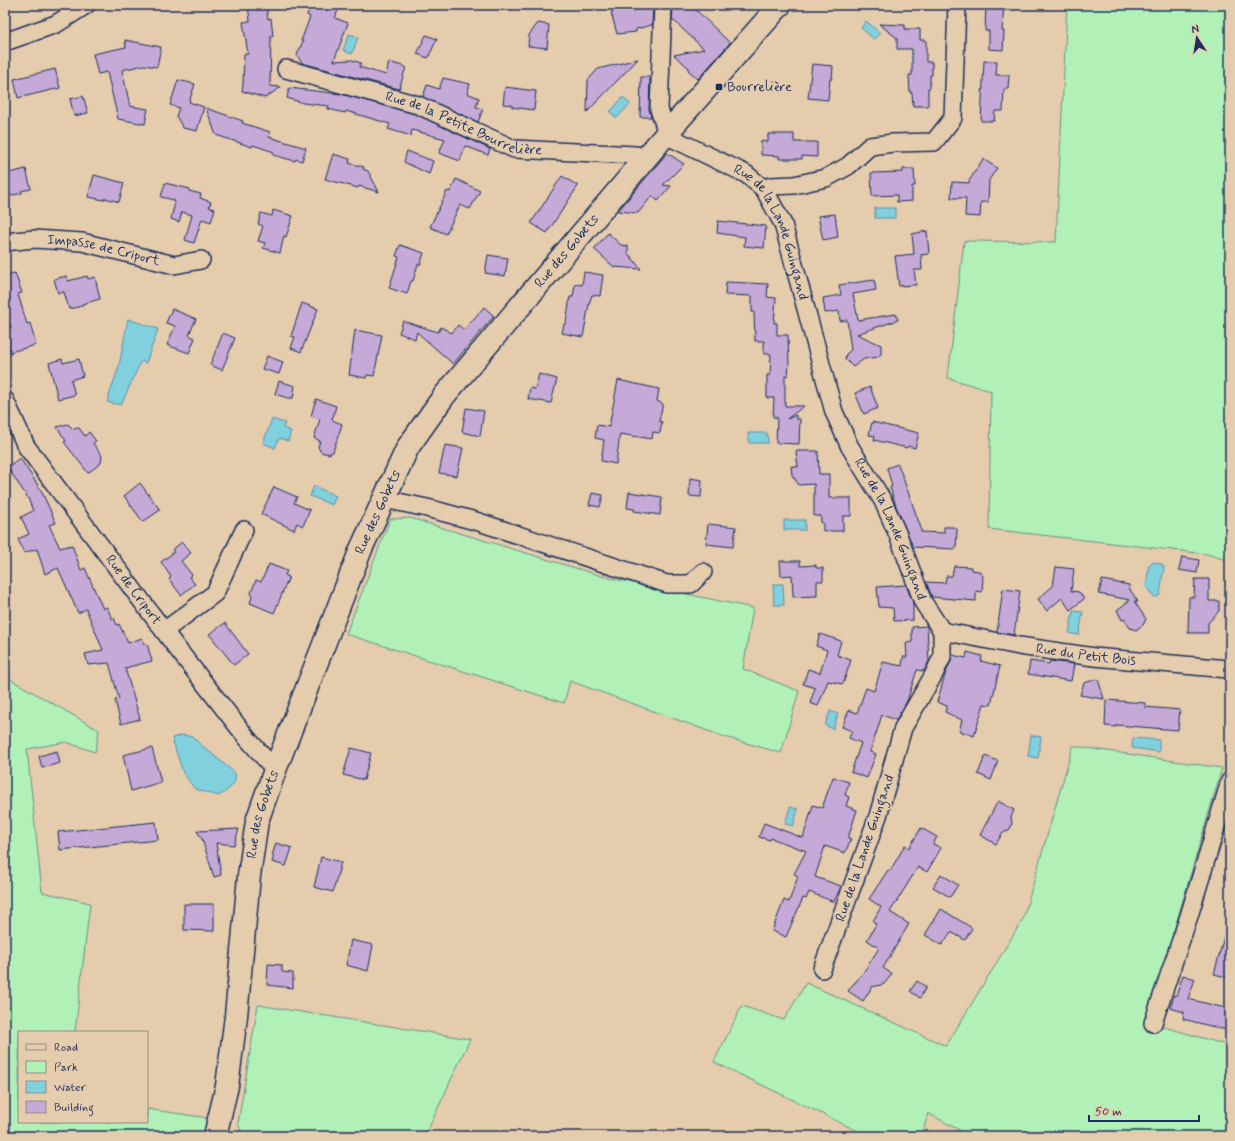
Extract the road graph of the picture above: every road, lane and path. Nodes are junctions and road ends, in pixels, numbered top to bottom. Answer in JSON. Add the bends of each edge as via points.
{"nodes":[{"id":1,"x":86,"y":5,"type":"edge"},
{"id":2,"x":663,"y":5,"type":"edge"},
{"id":3,"x":780,"y":5,"type":"edge"},
{"id":4,"x":957,"y":5,"type":"edge"},
{"id":5,"x":5,"y":42,"type":"edge"},
{"id":6,"x":286,"y":69,"type":"dead end"},
{"id":7,"x":667,"y":133,"type":"junction"},
{"id":8,"x":644,"y":160,"type":"junction"},
{"id":9,"x":764,"y":189,"type":"junction"},
{"id":10,"x":5,"y":242,"type":"edge"},
{"id":11,"x":201,"y":260,"type":"dead end"},
{"id":12,"x":5,"y":400,"type":"edge"},
{"id":13,"x":384,"y":499,"type":"junction"},
{"id":14,"x":244,"y":530,"type":"dead end"},
{"id":15,"x":703,"y":572,"type":"dead end"},
{"id":16,"x":164,"y":631,"type":"junction"},
{"id":17,"x":942,"y":631,"type":"junction"},
{"id":18,"x":1230,"y":671,"type":"edge"},
{"id":19,"x":275,"y":770,"type":"junction"},
{"id":20,"x":1230,"y":781,"type":"edge"},
{"id":21,"x":822,"y":969,"type":"dead end"},
{"id":22,"x":1153,"y":1023,"type":"dead end"},
{"id":23,"x":214,"y":1136,"type":"edge"}],
"edges":[{"from":1,"to":5,"type":"street","via":[[56,24]]},
{"from":2,"to":7,"type":"street","via":[[659,109]]},
{"from":3,"to":7,"type":"main road","name":"Rue des Gobets"},
{"from":4,"to":9,"type":"street","via":[[952,118],[934,142],[870,146],[848,166],[826,178]]},
{"from":6,"to":8,"type":"street","name":"Rue de la Petite Bourrelière","via":[[418,105],[514,149],[636,155]]},
{"from":7,"to":8,"type":"main road","name":"Rue des Gobets"},
{"from":7,"to":9,"type":"street","name":"Rue de la Lande Guingand","via":[[674,139],[746,174]]},
{"from":8,"to":13,"type":"main road","name":"Rue des Gobets","via":[[444,396],[408,447]]},
{"from":9,"to":17,"type":"street","name":"Rue de la Lande Guingand","via":[[783,224],[834,412],[850,447],[883,501],[923,602]]},
{"from":10,"to":11,"type":"street","name":"Impasse de Criport","via":[[34,239],[82,242],[174,265]]},
{"from":12,"to":16,"type":"street","name":"Rue de Criport","via":[[26,446]]},
{"from":13,"to":15,"type":"street","via":[[479,522],[667,584],[692,584]]},
{"from":13,"to":19,"type":"main road","name":"Rue des Gobets","via":[[361,549]]},
{"from":14,"to":16,"type":"street","via":[[215,593]]},
{"from":16,"to":19,"type":"street","name":"Rue de Criport"},
{"from":17,"to":18,"type":"street","name":"Rue du Petit Bois","via":[[1094,658]]},
{"from":17,"to":21,"type":"street","name":"Rue de la Lande Guingand","via":[[942,657],[903,728],[878,816]]},
{"from":19,"to":23,"type":"main road","name":"Rue des Gobets","via":[[257,821],[227,1086]]},
{"from":20,"to":22,"type":"street","via":[[1190,916]]}]}
